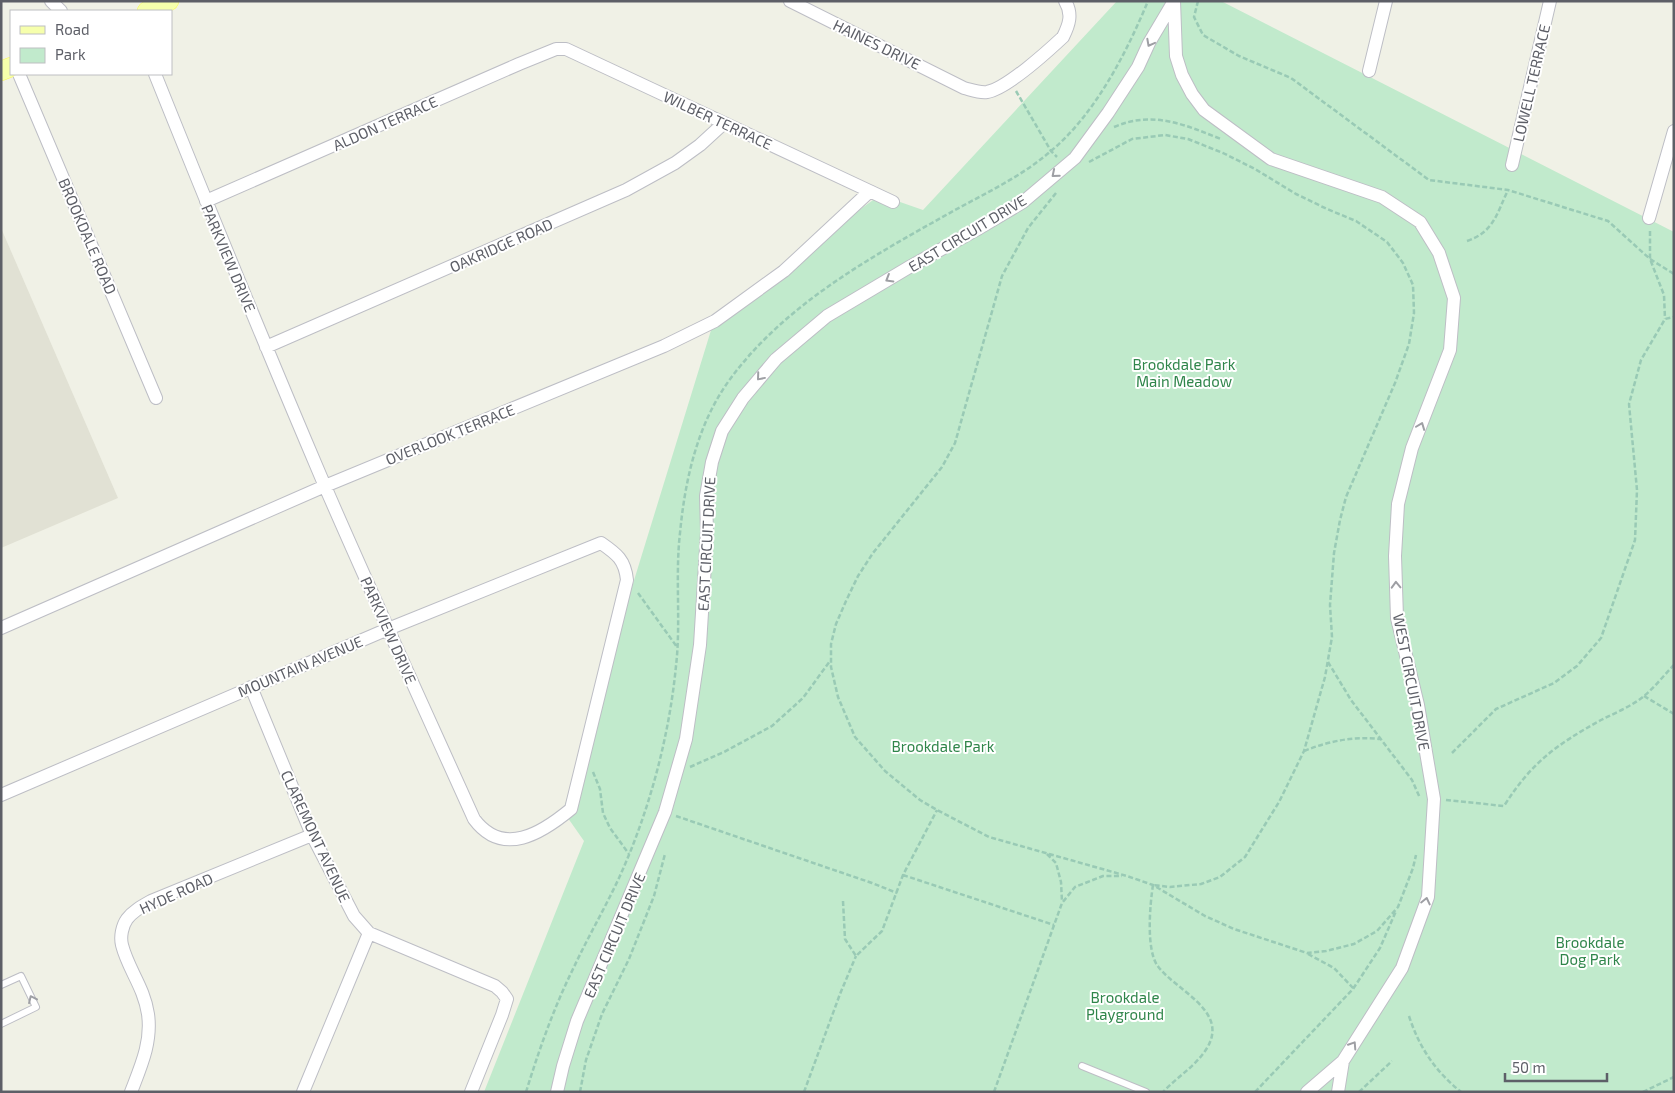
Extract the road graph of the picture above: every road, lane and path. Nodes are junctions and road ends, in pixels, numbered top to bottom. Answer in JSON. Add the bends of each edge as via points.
{"nodes":[{"id":1,"x":51,"y":1,"type":"edge"},
{"id":2,"x":168,"y":1,"type":"edge"},
{"id":3,"x":790,"y":1,"type":"edge"},
{"id":4,"x":1065,"y":1,"type":"edge"},
{"id":5,"x":1148,"y":1,"type":"edge"},
{"id":6,"x":1174,"y":1,"type":"edge"},
{"id":7,"x":1198,"y":1,"type":"edge"},
{"id":8,"x":1386,"y":1,"type":"edge"},
{"id":9,"x":1550,"y":1,"type":"edge"},
{"id":10,"x":60,"y":10,"type":"edge"},
{"id":11,"x":149,"y":10,"type":"edge"},
{"id":12,"x":566,"y":49,"type":"joint"},
{"id":13,"x":1368,"y":72,"type":"dead end"},
{"id":14,"x":18,"y":75,"type":"edge"},
{"id":15,"x":155,"y":75,"type":"edge"},
{"id":16,"x":1010,"y":80,"type":"junction"},
{"id":17,"x":724,"y":123,"type":"junction"},
{"id":18,"x":1109,"y":129,"type":"dead end"},
{"id":19,"x":1674,"y":131,"type":"edge"},
{"id":20,"x":1229,"y":142,"type":"dead end"},
{"id":21,"x":1052,"y":151,"type":"junction"},
{"id":22,"x":1088,"y":162,"type":"dead end"},
{"id":23,"x":1512,"y":165,"type":"dead end"},
{"id":24,"x":1062,"y":187,"type":"dead end"},
{"id":25,"x":1508,"y":190,"type":"junction"},
{"id":26,"x":869,"y":192,"type":"junction"},
{"id":27,"x":206,"y":201,"type":"junction"},
{"id":28,"x":892,"y":202,"type":"dead end"},
{"id":29,"x":1649,"y":218,"type":"joint"},
{"id":30,"x":1467,"y":241,"type":"dead end"},
{"id":31,"x":1650,"y":259,"type":"junction"},
{"id":32,"x":1674,"y":274,"type":"edge"},
{"id":33,"x":1674,"y":316,"type":"edge"},
{"id":34,"x":1665,"y":319,"type":"junction"},
{"id":35,"x":266,"y":347,"type":"junction"},
{"id":36,"x":156,"y":398,"type":"dead end"},
{"id":37,"x":325,"y":486,"type":"junction"},
{"id":38,"x":600,"y":543,"type":"joint"},
{"id":39,"x":637,"y":592,"type":"dead end"},
{"id":40,"x":1,"y":628,"type":"edge"},
{"id":41,"x":388,"y":629,"type":"junction"},
{"id":42,"x":678,"y":648,"type":"junction"},
{"id":43,"x":831,"y":659,"type":"junction"},
{"id":44,"x":1328,"y":662,"type":"junction"},
{"id":45,"x":1674,"y":666,"type":"edge"},
{"id":46,"x":251,"y":687,"type":"junction"},
{"id":47,"x":1644,"y":696,"type":"junction"},
{"id":48,"x":1674,"y":714,"type":"edge"},
{"id":49,"x":1381,"y":739,"type":"junction"},
{"id":50,"x":1304,"y":751,"type":"junction"},
{"id":51,"x":1452,"y":753,"type":"dead end"},
{"id":52,"x":592,"y":771,"type":"dead end"},
{"id":53,"x":677,"y":771,"type":"junction"},
{"id":54,"x":1,"y":795,"type":"edge"},
{"id":55,"x":1434,"y":799,"type":"junction"},
{"id":56,"x":1421,"y":800,"type":"dead end"},
{"id":57,"x":936,"y":810,"type":"junction"},
{"id":58,"x":665,"y":812,"type":"junction"},
{"id":59,"x":312,"y":835,"type":"junction"},
{"id":60,"x":1417,"y":852,"type":"dead end"},
{"id":61,"x":1047,"y":853,"type":"junction"},
{"id":62,"x":628,"y":854,"type":"junction"},
{"id":63,"x":665,"y":854,"type":"dead end"},
{"id":64,"x":904,"y":875,"type":"junction"},
{"id":65,"x":1127,"y":876,"type":"junction"},
{"id":66,"x":1153,"y":885,"type":"junction"},
{"id":67,"x":897,"y":893,"type":"junction"},
{"id":68,"x":843,"y":901,"type":"dead end"},
{"id":69,"x":1062,"y":903,"type":"junction"},
{"id":70,"x":1398,"y":907,"type":"junction"},
{"id":71,"x":1054,"y":925,"type":"junction"},
{"id":72,"x":369,"y":933,"type":"junction"},
{"id":73,"x":1307,"y":953,"type":"junction"},
{"id":74,"x":856,"y":956,"type":"junction"},
{"id":75,"x":1,"y":985,"type":"edge"},
{"id":76,"x":1353,"y":989,"type":"junction"},
{"id":77,"x":1409,"y":1016,"type":"dead end"},
{"id":78,"x":1,"y":1024,"type":"edge"},
{"id":79,"x":1343,"y":1061,"type":"junction"},
{"id":80,"x":1392,"y":1061,"type":"dead end"},
{"id":81,"x":1082,"y":1066,"type":"dead end"},
{"id":82,"x":1674,"y":1077,"type":"edge"},
{"id":83,"x":131,"y":1092,"type":"edge"},
{"id":84,"x":303,"y":1092,"type":"edge"},
{"id":85,"x":471,"y":1092,"type":"edge"},
{"id":86,"x":526,"y":1092,"type":"edge"},
{"id":87,"x":557,"y":1092,"type":"edge"},
{"id":88,"x":580,"y":1092,"type":"edge"},
{"id":89,"x":804,"y":1092,"type":"edge"},
{"id":90,"x":994,"y":1092,"type":"edge"},
{"id":91,"x":1146,"y":1092,"type":"edge"},
{"id":92,"x":1163,"y":1092,"type":"edge"},
{"id":93,"x":1255,"y":1092,"type":"edge"},
{"id":94,"x":1307,"y":1092,"type":"edge"},
{"id":95,"x":1338,"y":1092,"type":"edge"},
{"id":96,"x":1359,"y":1092,"type":"edge"},
{"id":97,"x":1461,"y":1092,"type":"edge"},
{"id":98,"x":1643,"y":1092,"type":"edge"}],
"edges":[{"from":1,"to":10,"type":"street"},
{"from":2,"to":11,"type":"main road"},
{"from":3,"to":16,"type":"street","name":"HAINES DRIVE","via":[[964,88],[986,92]]},
{"from":4,"to":16,"type":"street","name":"HAINES DRIVE","via":[[1070,17],[1063,37]]},
{"from":5,"to":21,"type":"path","via":[[1113,75],[1077,125]]},
{"from":6,"to":53,"type":"street","name":"EAST CIRCUIT DRIVE","one_way":true,"via":[[1138,67],[1075,158],[1023,202],[827,316],[776,359],[743,398],[722,431],[712,462],[706,496],[700,645],[689,722]]},
{"from":55,"to":6,"type":"street","name":"WEST CIRCUIT DRIVE","one_way":true,"via":[[1418,705],[1397,618],[1395,556],[1398,504],[1412,448],[1450,350],[1454,298],[1439,253],[1420,222],[1382,197],[1271,159],[1204,110],[1182,75],[1176,56]]},
{"from":7,"to":25,"type":"path","via":[[1194,17],[1203,35],[1239,56],[1291,78],[1429,180]]},
{"from":8,"to":13,"type":"street"},
{"from":9,"to":23,"type":"street","name":"LOWELL TERRACE"},
{"from":12,"to":17,"type":"street","name":"WILBER TERRACE"},
{"from":12,"to":27,"type":"street","name":"ALDON TERRACE","via":[[556,49],[520,64]]},
{"from":14,"to":36,"type":"street","name":"BROOKDALE ROAD"},
{"from":15,"to":27,"type":"street","name":"PARKVIEW DRIVE"},
{"from":16,"to":21,"type":"path"},
{"from":17,"to":26,"type":"street","name":"WILBER TERRACE"},
{"from":17,"to":35,"type":"street","name":"OAKRIDGE ROAD","via":[[676,163],[626,190]]},
{"from":18,"to":20,"type":"path","via":[[1124,122],[1160,119]]},
{"from":19,"to":29,"type":"street"},
{"from":21,"to":42,"type":"path","via":[[1010,181],[889,247],[834,282],[752,352],[727,385],[706,420],[689,468],[679,535]]},
{"from":22,"to":44,"type":"path","via":[[1132,138],[1165,135],[1188,140],[1223,153],[1304,198],[1356,221],[1386,242],[1403,262],[1413,286],[1410,344],[1346,497],[1340,520],[1334,553],[1330,605],[1332,637]]},
{"from":24,"to":43,"type":"path","via":[[1028,228],[1002,276],[955,442],[942,467],[858,576],[836,624]]},
{"from":25,"to":30,"type":"path","via":[[1491,226],[1480,237]]},
{"from":25,"to":31,"type":"path","via":[[1608,221]]},
{"from":26,"to":28,"type":"street","name":"WILBER TERRACE"},
{"from":26,"to":37,"type":"street","name":"OVERLOOK TERRACE","via":[[784,271],[715,321],[664,346]]},
{"from":27,"to":35,"type":"street","name":"PARKVIEW DRIVE"},
{"from":29,"to":31,"type":"path"},
{"from":31,"to":32,"type":"path"},
{"from":31,"to":34,"type":"path","via":[[1664,296]]},
{"from":33,"to":34,"type":"path"},
{"from":34,"to":51,"type":"path","via":[[1641,360],[1629,404],[1637,490],[1635,540],[1601,638],[1577,666],[1554,682],[1496,710]]},
{"from":35,"to":37,"type":"street","name":"PARKVIEW DRIVE"},
{"from":37,"to":40,"type":"street","name":"OVERLOOK TERRACE"},
{"from":37,"to":41,"type":"street","name":"PARKVIEW DRIVE"},
{"from":38,"to":41,"type":"street","name":"MOUNTAIN AVENUE"},
{"from":38,"to":41,"type":"street","name":"PARKVIEW DRIVE","via":[[623,563],[626,584],[571,809],[539,832],[504,840],[490,835],[474,819]]},
{"from":39,"to":42,"type":"path"},
{"from":41,"to":46,"type":"street","name":"MOUNTAIN AVENUE"},
{"from":42,"to":62,"type":"path","via":[[666,734],[644,814]]},
{"from":43,"to":53,"type":"path","via":[[803,698],[772,726],[695,766]]},
{"from":43,"to":57,"type":"path","via":[[838,697],[855,736],[885,771]]},
{"from":44,"to":49,"type":"path","via":[[1351,700]]},
{"from":44,"to":50,"type":"path"},
{"from":45,"to":47,"type":"path"},
{"from":46,"to":54,"type":"street","name":"MOUNTAIN AVENUE"},
{"from":46,"to":59,"type":"street","name":"CLAREMONT AVENUE"},
{"from":47,"to":48,"type":"path"},
{"from":47,"to":55,"type":"path","via":[[1553,750],[1534,766],[1504,806]]},
{"from":49,"to":50,"type":"path","via":[[1365,737],[1326,742]]},
{"from":49,"to":56,"type":"path","via":[[1412,780]]},
{"from":50,"to":66,"type":"path","via":[[1279,802],[1245,857],[1220,877],[1201,884]]},
{"from":52,"to":62,"type":"path","via":[[600,789],[603,813]]},
{"from":53,"to":58,"type":"street","name":"EAST CIRCUIT DRIVE"},
{"from":79,"to":55,"type":"street","name":"WEST CIRCUIT DRIVE","one_way":true,"via":[[1402,968],[1424,911],[1428,897]]},
{"from":57,"to":61,"type":"path","via":[[989,837]]},
{"from":57,"to":64,"type":"path"},
{"from":58,"to":67,"type":"path"},
{"from":58,"to":87,"type":"street","name":"EAST CIRCUIT DRIVE","via":[[578,1021]]},
{"from":59,"to":72,"type":"street","name":"CLAREMONT AVENUE","via":[[354,916]]},
{"from":59,"to":83,"type":"street","name":"HYDE ROAD","via":[[151,901],[126,920],[122,928],[122,946],[146,1000],[149,1024],[146,1054]]},
{"from":60,"to":70,"type":"path"},
{"from":61,"to":65,"type":"path"},
{"from":61,"to":69,"type":"path","via":[[1056,863]]},
{"from":62,"to":86,"type":"path","via":[[570,976]]},
{"from":63,"to":88,"type":"path","via":[[654,896],[629,959],[602,1014],[586,1060]]},
{"from":64,"to":67,"type":"path"},
{"from":64,"to":71,"type":"path"},
{"from":65,"to":66,"type":"path"},
{"from":65,"to":69,"type":"path","via":[[1103,876],[1075,887]]},
{"from":66,"to":73,"type":"path","via":[[1234,929]]},
{"from":66,"to":92,"type":"path","via":[[1151,947],[1156,964],[1202,1005],[1210,1019],[1212,1033],[1200,1058]]},
{"from":67,"to":74,"type":"path","via":[[882,931]]},
{"from":68,"to":74,"type":"path","via":[[845,939]]},
{"from":69,"to":71,"type":"path"},
{"from":70,"to":73,"type":"path","via":[[1377,931],[1354,944]]},
{"from":70,"to":76,"type":"path","via":[[1380,948]]},
{"from":71,"to":90,"type":"path"},
{"from":72,"to":84,"type":"street"},
{"from":72,"to":85,"type":"street","via":[[495,986],[507,999]]},
{"from":73,"to":76,"type":"path","via":[[1334,968]]},
{"from":74,"to":89,"type":"path"},
{"from":78,"to":75,"type":"lane","one_way":true,"via":[[36,1007],[21,976]]},
{"from":76,"to":93,"type":"path"},
{"from":77,"to":97,"type":"path","via":[[1425,1053],[1439,1072]]},
{"from":79,"to":94,"type":"street","name":"WEST CIRCUIT DRIVE"},
{"from":79,"to":95,"type":"street"},
{"from":80,"to":96,"type":"path"},
{"from":81,"to":91,"type":"lane"},
{"from":82,"to":98,"type":"path"}]}
